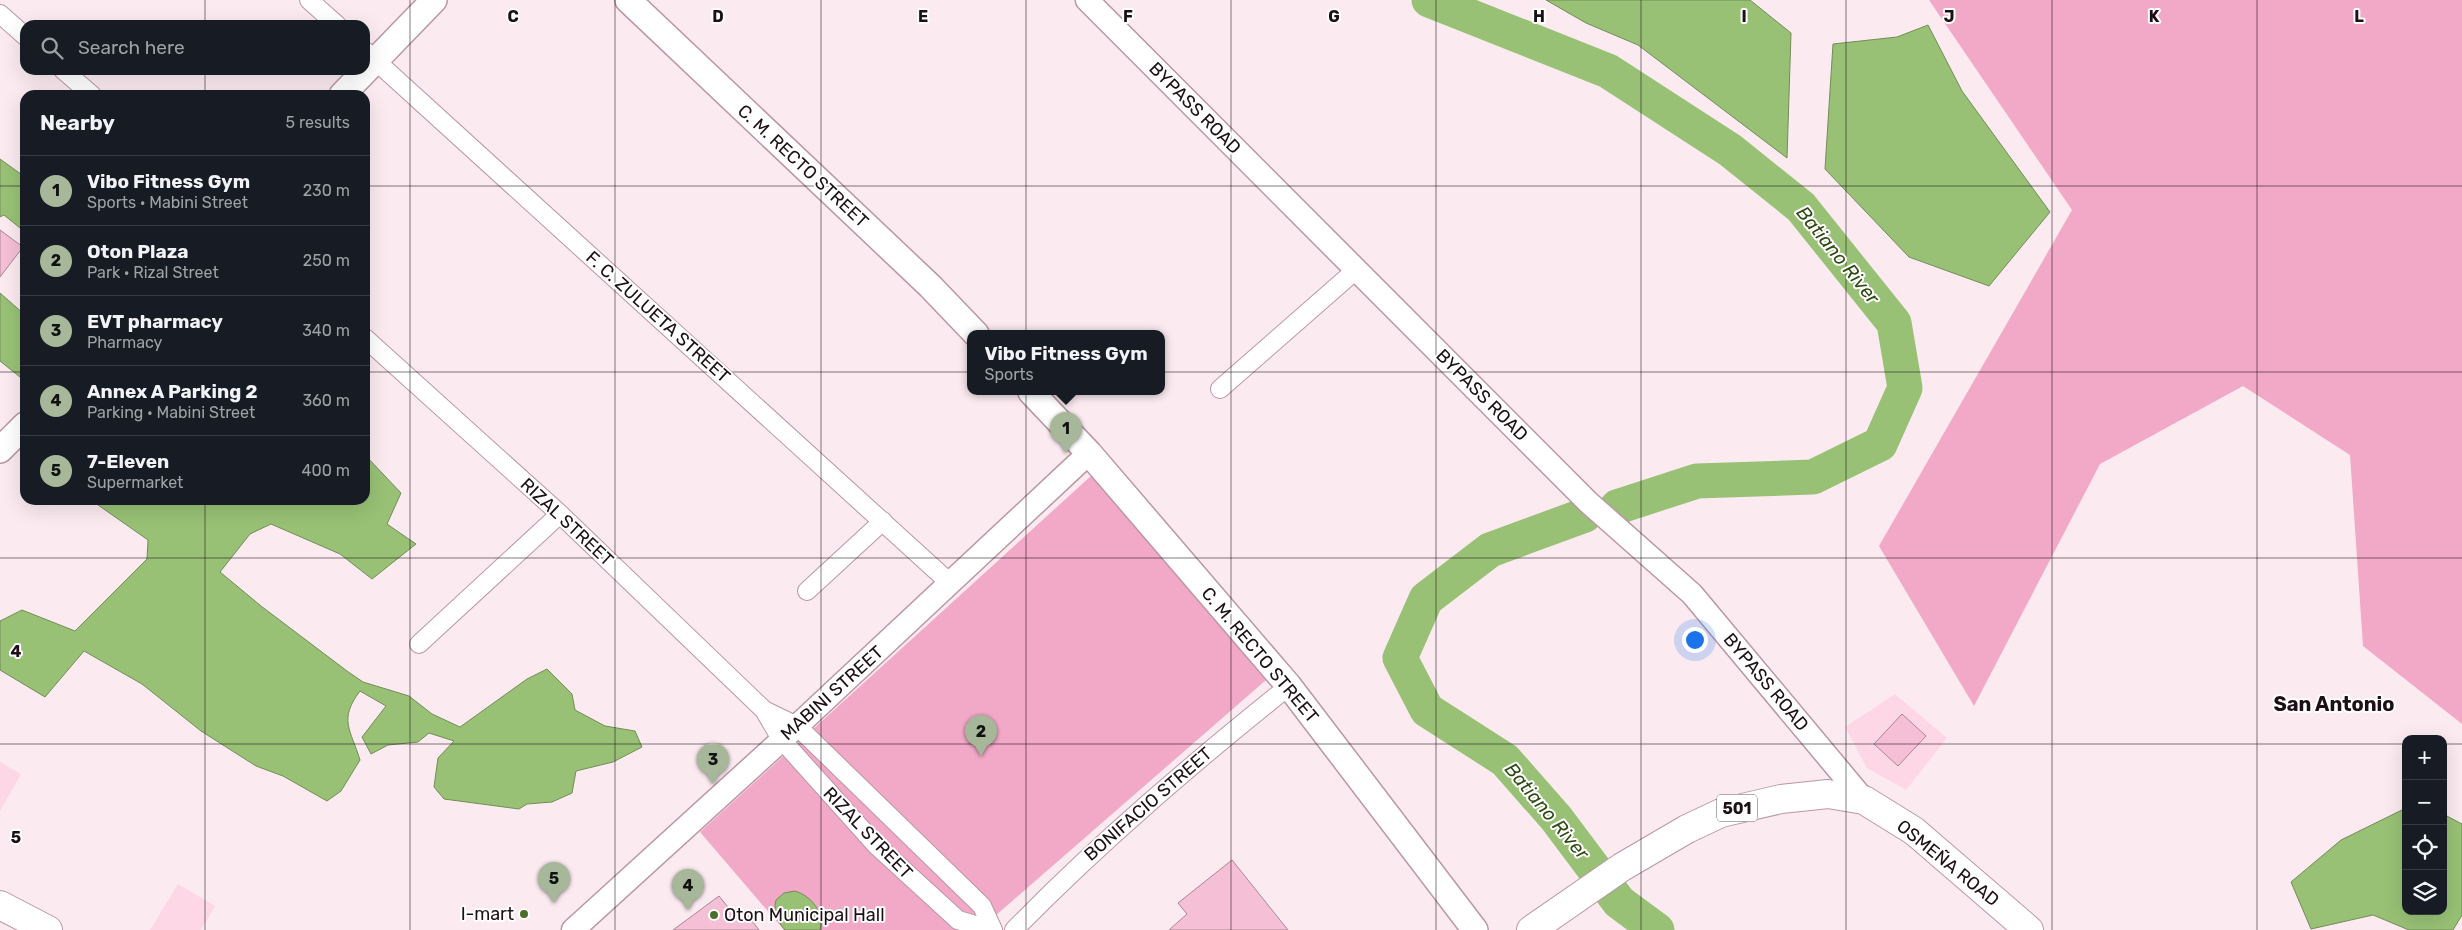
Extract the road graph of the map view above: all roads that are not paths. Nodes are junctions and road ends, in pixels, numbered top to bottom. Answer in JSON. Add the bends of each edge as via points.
{"nodes":[{"id":1,"x":309,"y":0,"type":"edge"},
{"id":2,"x":434,"y":0,"type":"edge"},
{"id":3,"x":628,"y":0,"type":"edge"},
{"id":4,"x":1087,"y":0,"type":"edge"},
{"id":5,"x":0,"y":14,"type":"edge"},
{"id":6,"x":331,"y":20,"type":"edge"},
{"id":7,"x":20,"y":32,"type":"edge"},
{"id":8,"x":370,"y":56,"type":"edge"},
{"id":9,"x":69,"y":75,"type":"edge"},
{"id":10,"x":356,"y":75,"type":"edge"},
{"id":11,"x":86,"y":90,"type":"edge"},
{"id":12,"x":346,"y":90,"type":"edge"},
{"id":13,"x":1357,"y":269,"type":"junction"},
{"id":14,"x":972,"y":330,"type":"edge"},
{"id":15,"x":370,"y":343,"type":"edge"},
{"id":16,"x":1220,"y":389,"type":"dead end"},
{"id":17,"x":1034,"y":395,"type":"edge"},
{"id":18,"x":20,"y":430,"type":"edge"},
{"id":19,"x":0,"y":450,"type":"edge"},
{"id":20,"x":1089,"y":453,"type":"junction"},
{"id":21,"x":560,"y":514,"type":"junction"},
{"id":22,"x":883,"y":521,"type":"junction"},
{"id":23,"x":951,"y":584,"type":"junction"},
{"id":24,"x":807,"y":591,"type":"dead end"},
{"id":25,"x":419,"y":644,"type":"dead end"},
{"id":26,"x":1290,"y":686,"type":"junction"},
{"id":27,"x":789,"y":733,"type":"junction"},
{"id":28,"x":1864,"y":800,"type":"junction"},
{"id":29,"x":0,"y":905,"type":"edge"},
{"id":30,"x":48,"y":930,"type":"edge"},
{"id":31,"x":573,"y":930,"type":"edge"},
{"id":32,"x":993,"y":930,"type":"edge"},
{"id":33,"x":1014,"y":930,"type":"edge"},
{"id":34,"x":1475,"y":930,"type":"edge"},
{"id":35,"x":1531,"y":930,"type":"edge"},
{"id":36,"x":2029,"y":930,"type":"edge"}],
"edges":[{"from":1,"to":6,"type":"street"},
{"from":2,"to":8,"type":"main road"},
{"from":3,"to":14,"type":"main road","name":"C. M. RECTO STREET","via":[[923,279]]},
{"from":4,"to":13,"type":"street","name":"BYPASS ROAD"},
{"from":5,"to":7,"type":"street"},
{"from":8,"to":22,"type":"street","name":"F. C. ZULUETA STREET"},
{"from":9,"to":11,"type":"street"},
{"from":10,"to":12,"type":"main road"},
{"from":13,"to":16,"type":"street"},
{"from":13,"to":28,"type":"street","name":"BYPASS ROAD","via":[[1588,502],[1692,594]]},
{"from":15,"to":21,"type":"street","name":"RIZAL STREET"},
{"from":17,"to":20,"type":"main road","name":"C. M. RECTO STREET"},
{"from":18,"to":19,"type":"main road"},
{"from":20,"to":23,"type":"street","name":"MABINI STREET"},
{"from":20,"to":26,"type":"main road","name":"C. M. RECTO STREET"},
{"from":21,"to":25,"type":"street"},
{"from":21,"to":27,"type":"street","name":"RIZAL STREET"},
{"from":22,"to":23,"type":"street","name":"F. C. ZULUETA STREET"},
{"from":22,"to":24,"type":"street"},
{"from":23,"to":27,"type":"street","name":"MABINI STREET"},
{"from":26,"to":33,"type":"street","name":"BONIFACIO STREET","via":[[1190,765]]},
{"from":26,"to":34,"type":"main road","name":"C. M. RECTO STREET"},
{"from":27,"to":31,"type":"street","name":"MABINI STREET"},
{"from":27,"to":32,"type":"street","name":"RIZAL STREET","via":[[982,906]]},
{"from":27,"to":32,"type":"street","name":"RIZAL STREET","via":[[876,845],[958,920]]},
{"from":28,"to":35,"type":"main road","number":"501","via":[[1828,794],[1804,795],[1730,810],[1687,829],[1622,867]]},
{"from":28,"to":36,"type":"main road","name":"OSMEÑA ROAD","number":"501","via":[[1914,831]]},
{"from":29,"to":30,"type":"main road"}]}
